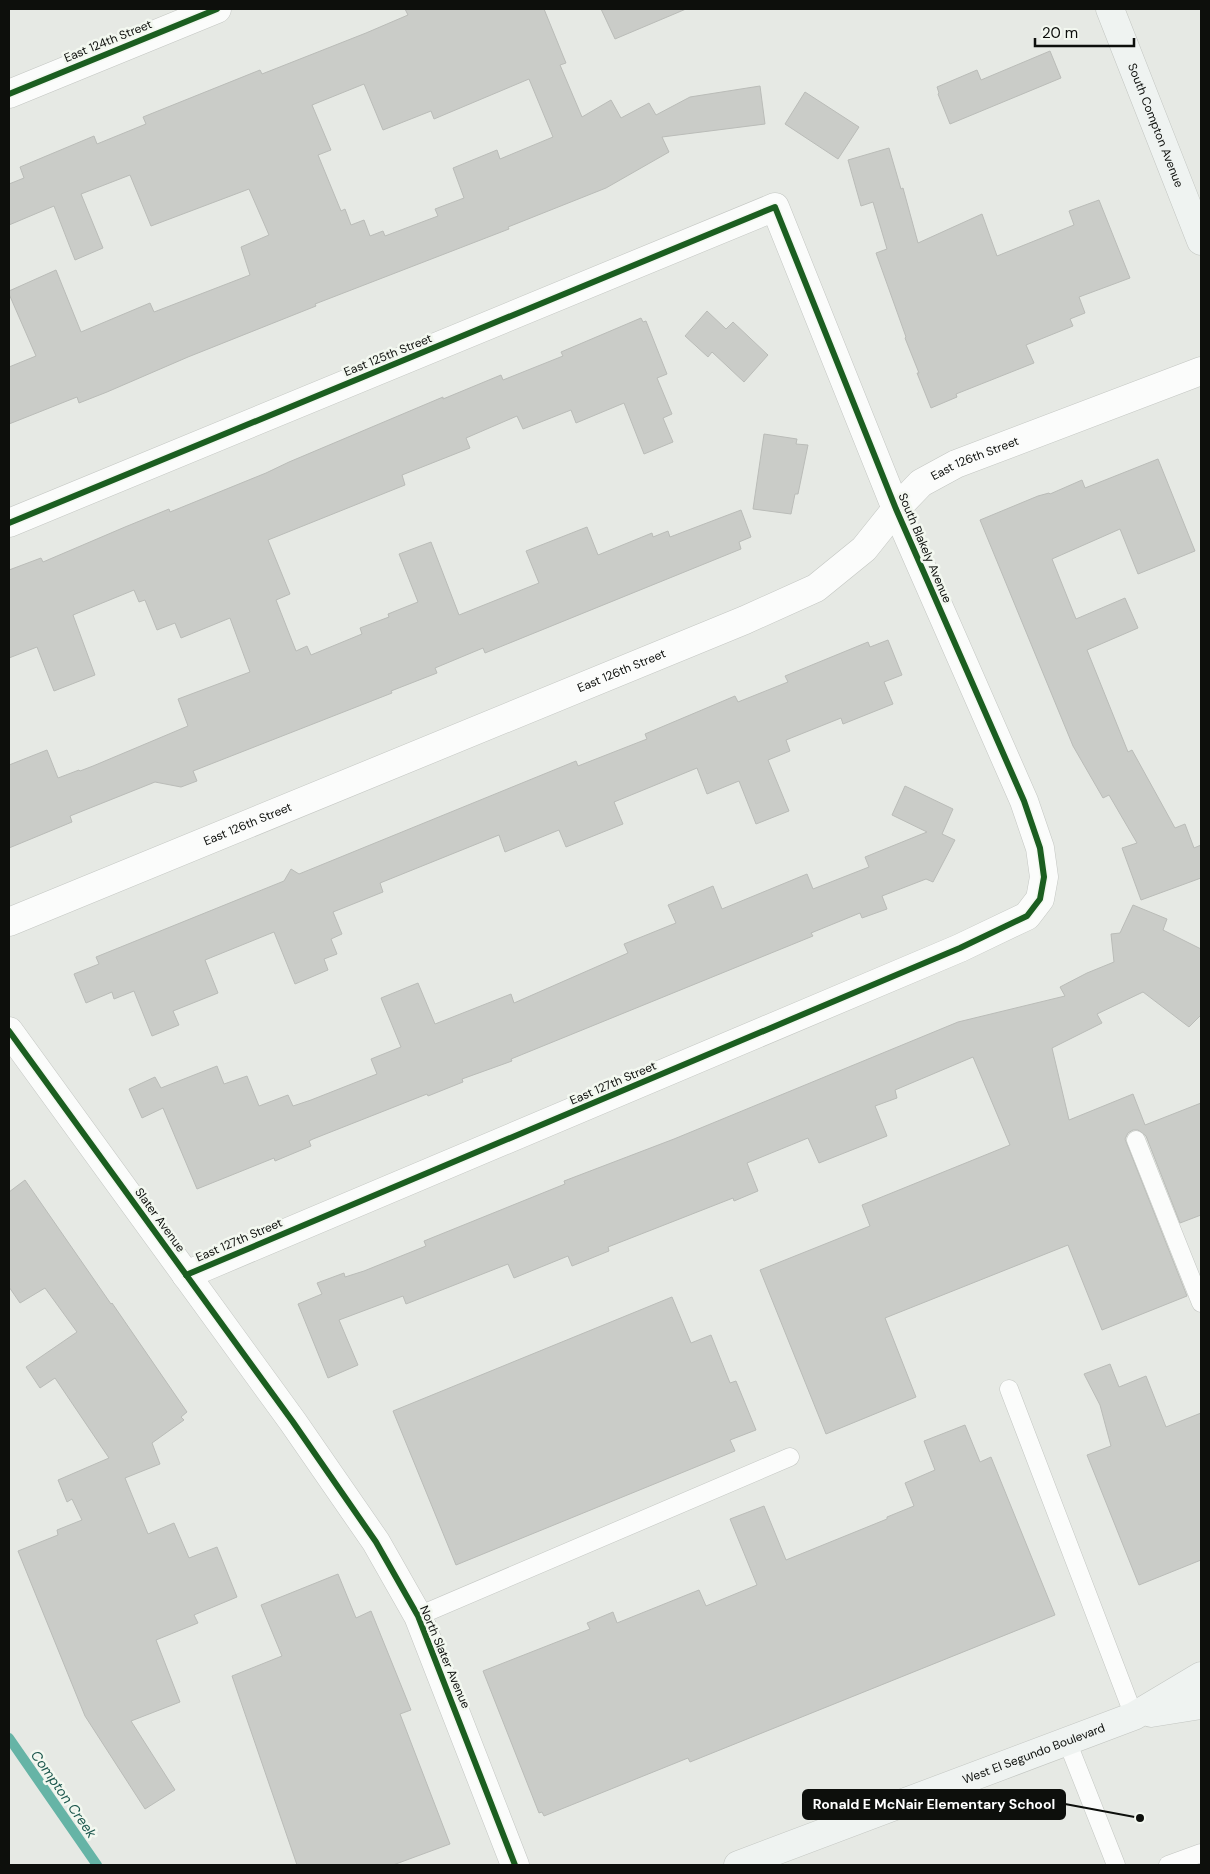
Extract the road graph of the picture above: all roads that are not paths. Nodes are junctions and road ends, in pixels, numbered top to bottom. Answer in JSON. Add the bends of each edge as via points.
{"nodes":[{"id":1,"x":217,"y":9,"type":"edge"},
{"id":2,"x":1110,"y":9,"type":"edge"},
{"id":3,"x":9,"y":94,"type":"edge"},
{"id":4,"x":775,"y":207,"type":"joint"},
{"id":5,"x":1201,"y":241,"type":"edge"},
{"id":6,"x":1201,"y":371,"type":"edge"},
{"id":7,"x":896,"y":509,"type":"junction"},
{"id":8,"x":9,"y":523,"type":"edge"},
{"id":9,"x":1040,"y":899,"type":"joint"},
{"id":10,"x":9,"y":922,"type":"edge"},
{"id":11,"x":9,"y":1030,"type":"edge"},
{"id":12,"x":1136,"y":1140,"type":"dead end"},
{"id":13,"x":186,"y":1275,"type":"junction"},
{"id":14,"x":1201,"y":1303,"type":"edge"},
{"id":15,"x":1009,"y":1389,"type":"dead end"},
{"id":16,"x":293,"y":1422,"type":"joint"},
{"id":17,"x":790,"y":1457,"type":"dead end"},
{"id":18,"x":418,"y":1616,"type":"junction"},
{"id":19,"x":1201,"y":1676,"type":"edge"},
{"id":20,"x":1201,"y":1705,"type":"edge"},
{"id":21,"x":1134,"y":1716,"type":"junction"},
{"id":22,"x":1067,"y":1740,"type":"junction"},
{"id":23,"x":1201,"y":1852,"type":"edge"},
{"id":24,"x":515,"y":1865,"type":"edge"},
{"id":25,"x":738,"y":1865,"type":"edge"},
{"id":26,"x":1116,"y":1865,"type":"edge"},
{"id":27,"x":1168,"y":1865,"type":"edge"}],
"edges":[{"from":1,"to":3,"type":"street","name":"East 124th Street"},
{"from":2,"to":5,"type":"main road","name":"South Compton Avenue"},
{"from":4,"to":7,"type":"street","name":"South Blakely Avenue"},
{"from":4,"to":8,"type":"street","name":"East 125th Street"},
{"from":6,"to":7,"type":"street","name":"East 126th Street","via":[[956,464],[921,483]]},
{"from":7,"to":9,"type":"street","name":"South Blakely Avenue","via":[[1024,802],[1040,848],[1044,877]]},
{"from":7,"to":10,"type":"street","name":"East 126th Street","via":[[864,550],[816,588],[727,628]]},
{"from":9,"to":13,"type":"street","name":"East 127th Street","via":[[1027,916],[960,948]]},
{"from":11,"to":13,"type":"street","name":"Slater Avenue"},
{"from":12,"to":14,"type":"lane"},
{"from":13,"to":16,"type":"street","name":"Slater Avenue"},
{"from":15,"to":21,"type":"lane"},
{"from":16,"to":18,"type":"street","name":"North Slater Avenue","via":[[376,1542]]},
{"from":17,"to":18,"type":"lane"},
{"from":18,"to":24,"type":"street","name":"North Slater Avenue"},
{"from":19,"to":21,"type":"main road","name":"West El Segundo Boulevard"},
{"from":20,"to":21,"type":"main road","name":"West El Segundo Boulevard"},
{"from":21,"to":22,"type":"main road","name":"West El Segundo Boulevard"},
{"from":22,"to":25,"type":"main road","name":"West El Segundo Boulevard"},
{"from":22,"to":26,"type":"lane"},
{"from":23,"to":27,"type":"lane"}]}
